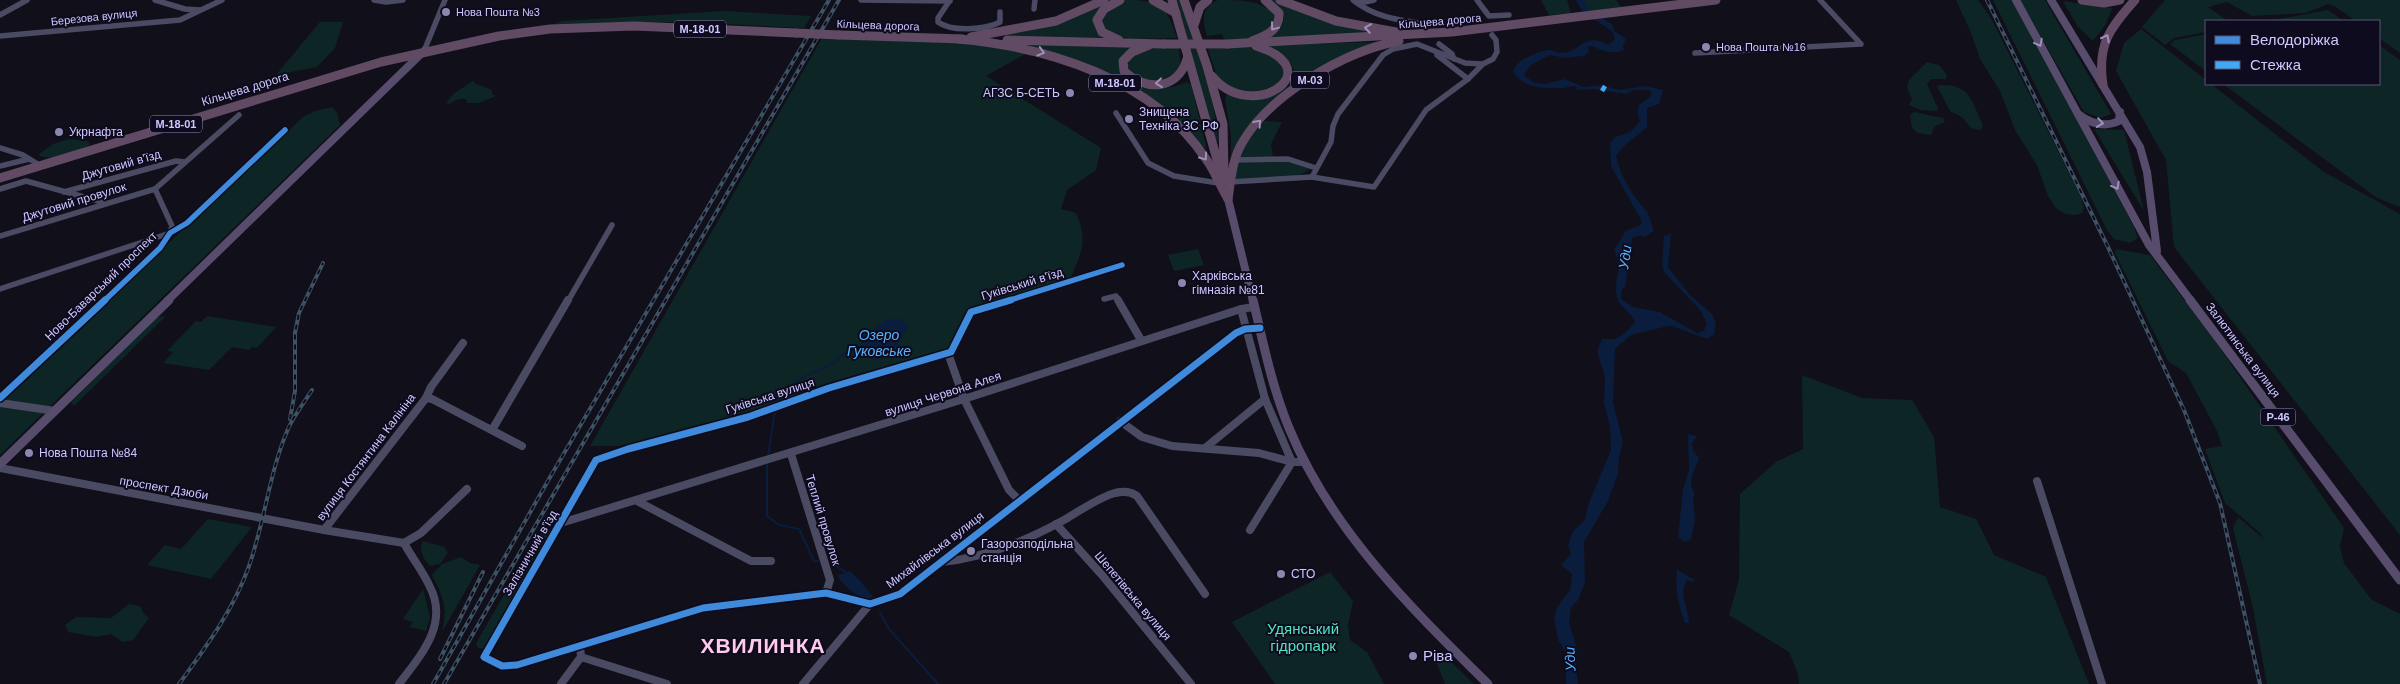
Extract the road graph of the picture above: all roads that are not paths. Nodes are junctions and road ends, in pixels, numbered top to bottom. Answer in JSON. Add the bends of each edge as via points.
{"nodes":[{"id":1,"x":27,"y":0,"type":"edge"},
{"id":2,"x":155,"y":0,"type":"edge"},
{"id":3,"x":222,"y":0,"type":"edge"},
{"id":4,"x":374,"y":0,"type":"edge"},
{"id":5,"x":403,"y":0,"type":"edge"},
{"id":6,"x":445,"y":0,"type":"edge"},
{"id":7,"x":861,"y":0,"type":"edge"},
{"id":8,"x":950,"y":0,"type":"edge"},
{"id":9,"x":1035,"y":0,"type":"edge"},
{"id":10,"x":1104,"y":0,"type":"edge"},
{"id":11,"x":1120,"y":0,"type":"edge"},
{"id":12,"x":1154,"y":0,"type":"edge"},
{"id":13,"x":1172,"y":0,"type":"edge"},
{"id":14,"x":1184,"y":0,"type":"edge"},
{"id":15,"x":1208,"y":0,"type":"edge"},
{"id":16,"x":1265,"y":0,"type":"edge"},
{"id":17,"x":1280,"y":0,"type":"edge"},
{"id":18,"x":1353,"y":0,"type":"edge"},
{"id":19,"x":1374,"y":0,"type":"edge"},
{"id":20,"x":1477,"y":0,"type":"edge"},
{"id":21,"x":1716,"y":0,"type":"edge"},
{"id":22,"x":1820,"y":0,"type":"edge"},
{"id":23,"x":2016,"y":0,"type":"edge"},
{"id":24,"x":2051,"y":0,"type":"edge"},
{"id":25,"x":2082,"y":0,"type":"edge"},
{"id":26,"x":2120,"y":0,"type":"edge"},
{"id":27,"x":2135,"y":0,"type":"edge"},
{"id":28,"x":1034,"y":9,"type":"dead end"},
{"id":29,"x":204,"y":10,"type":"junction"},
{"id":30,"x":1000,"y":12,"type":"dead end"},
{"id":31,"x":1177,"y":13,"type":"junction"},
{"id":32,"x":0,"y":15,"type":"edge"},
{"id":33,"x":1509,"y":15,"type":"dead end"},
{"id":34,"x":1420,"y":23,"type":"dead end"},
{"id":35,"x":1194,"y":25,"type":"junction"},
{"id":36,"x":1452,"y":32,"type":"junction"},
{"id":37,"x":1492,"y":35,"type":"dead end"},
{"id":38,"x":0,"y":36,"type":"edge"},
{"id":39,"x":958,"y":39,"type":"junction"},
{"id":40,"x":1134,"y":44,"type":"junction"},
{"id":41,"x":1152,"y":44,"type":"junction"},
{"id":42,"x":1245,"y":44,"type":"junction"},
{"id":43,"x":1439,"y":44,"type":"dead end"},
{"id":44,"x":424,"y":51,"type":"junction"},
{"id":45,"x":1432,"y":52,"type":"junction"},
{"id":46,"x":1188,"y":53,"type":"junction"},
{"id":47,"x":1695,"y":53,"type":"dead end"},
{"id":48,"x":1454,"y":58,"type":"junction"},
{"id":49,"x":1483,"y":64,"type":"junction"},
{"id":50,"x":1207,"y":66,"type":"junction"},
{"id":51,"x":1468,"y":79,"type":"junction"},
{"id":52,"x":2103,"y":85,"type":"junction"},
{"id":53,"x":2074,"y":110,"type":"junction"},
{"id":54,"x":2120,"y":112,"type":"junction"},
{"id":55,"x":1116,"y":113,"type":"dead end"},
{"id":56,"x":239,"y":115,"type":"dead end"},
{"id":57,"x":284,"y":130,"type":"dead end"},
{"id":58,"x":0,"y":148,"type":"edge"},
{"id":59,"x":29,"y":159,"type":"junction"},
{"id":60,"x":1234,"y":160,"type":"junction"},
{"id":61,"x":185,"y":162,"type":"junction"},
{"id":62,"x":0,"y":166,"type":"edge"},
{"id":63,"x":41,"y":166,"type":"junction"},
{"id":64,"x":1316,"y":168,"type":"junction"},
{"id":65,"x":1312,"y":177,"type":"junction"},
{"id":66,"x":0,"y":178,"type":"edge"},
{"id":67,"x":1224,"y":184,"type":"junction"},
{"id":68,"x":0,"y":189,"type":"edge"},
{"id":69,"x":155,"y":189,"type":"junction"},
{"id":70,"x":64,"y":192,"type":"junction"},
{"id":71,"x":1228,"y":199,"type":"joint"},
{"id":72,"x":107,"y":203,"type":"junction"},
{"id":73,"x":612,"y":225,"type":"dead end"},
{"id":74,"x":170,"y":233,"type":"junction"},
{"id":75,"x":0,"y":236,"type":"edge"},
{"id":76,"x":2158,"y":254,"type":"junction"},
{"id":77,"x":1122,"y":265,"type":"dead end"},
{"id":78,"x":0,"y":289,"type":"edge"},
{"id":79,"x":1104,"y":299,"type":"dead end"},
{"id":80,"x":1254,"y":307,"type":"junction"},
{"id":81,"x":1241,"y":309,"type":"junction"},
{"id":82,"x":1260,"y":328,"type":"junction"},
{"id":83,"x":1245,"y":329,"type":"junction"},
{"id":84,"x":1141,"y":340,"type":"junction"},
{"id":85,"x":463,"y":343,"type":"dead end"},
{"id":86,"x":950,"y":352,"type":"junction"},
{"id":87,"x":0,"y":398,"type":"edge"},
{"id":88,"x":426,"y":398,"type":"junction"},
{"id":89,"x":964,"y":399,"type":"junction"},
{"id":90,"x":1265,"y":399,"type":"junction"},
{"id":91,"x":0,"y":402,"type":"edge"},
{"id":92,"x":55,"y":411,"type":"junction"},
{"id":93,"x":1120,"y":421,"type":"junction"},
{"id":94,"x":492,"y":430,"type":"junction"},
{"id":95,"x":522,"y":446,"type":"dead end"},
{"id":96,"x":1205,"y":448,"type":"junction"},
{"id":97,"x":791,"y":454,"type":"junction"},
{"id":98,"x":596,"y":460,"type":"joint"},
{"id":99,"x":1292,"y":462,"type":"junction"},
{"id":100,"x":1305,"y":462,"type":"junction"},
{"id":101,"x":0,"y":464,"type":"edge"},
{"id":102,"x":0,"y":468,"type":"edge"},
{"id":103,"x":2037,"y":481,"type":"dead end"},
{"id":104,"x":466,"y":489,"type":"dead end"},
{"id":105,"x":1019,"y":500,"type":"junction"},
{"id":106,"x":637,"y":501,"type":"junction"},
{"id":107,"x":561,"y":523,"type":"junction"},
{"id":108,"x":1056,"y":524,"type":"junction"},
{"id":109,"x":324,"y":530,"type":"junction"},
{"id":110,"x":1250,"y":530,"type":"dead end"},
{"id":111,"x":404,"y":543,"type":"junction"},
{"id":112,"x":771,"y":561,"type":"dead end"},
{"id":113,"x":940,"y":562,"type":"junction"},
{"id":114,"x":2400,"y":580,"type":"edge"},
{"id":115,"x":826,"y":593,"type":"junction"},
{"id":116,"x":1205,"y":594,"type":"dead end"},
{"id":117,"x":870,"y":604,"type":"junction"},
{"id":118,"x":580,"y":646,"type":"junction"},
{"id":119,"x":1453,"y":650,"type":"joint"},
{"id":120,"x":581,"y":657,"type":"junction"},
{"id":121,"x":399,"y":684,"type":"edge"},
{"id":122,"x":561,"y":684,"type":"edge"},
{"id":123,"x":667,"y":684,"type":"edge"},
{"id":124,"x":803,"y":684,"type":"edge"},
{"id":125,"x":1191,"y":684,"type":"edge"},
{"id":126,"x":1488,"y":684,"type":"edge"},
{"id":127,"x":2102,"y":684,"type":"edge"}],
"edges":[{"from":1,"to":32,"type":"street"},
{"from":2,"to":29,"type":"street","via":[[185,9]]},
{"from":3,"to":29,"type":"street","name":"Березова вулиця"},
{"from":4,"to":5,"type":"street"},
{"from":6,"to":44,"type":"street"},
{"from":7,"to":8,"type":"street"},
{"from":8,"to":30,"type":"street","via":[[938,18],[942,25],[995,26],[1000,22]]},
{"from":9,"to":28,"type":"street"},
{"from":10,"to":39,"type":"highway","number":"М-18-01","via":[[1077,14],[1044,25]]},
{"from":11,"to":40,"type":"highway","via":[[1100,12],[1098,26],[1113,38]]},
{"from":12,"to":31,"type":"highway"},
{"from":13,"to":31,"type":"highway"},
{"from":14,"to":35,"type":"highway"},
{"from":15,"to":35,"type":"highway","via":[[1200,7]]},
{"from":16,"to":42,"type":"highway","number":"М-03","one_way":true,"via":[[1278,13],[1278,23],[1270,33]]},
{"from":36,"to":17,"type":"highway","number":"М-03","one_way":true,"via":[[1368,28],[1336,22]]},
{"from":18,"to":19,"type":"street"},
{"from":18,"to":34,"type":"street","via":[[1370,12],[1403,22]]},
{"from":20,"to":33,"type":"street","via":[[1489,16]]},
{"from":21,"to":36,"type":"highway","name":"Кільцева дорога","number":"М-03"},
{"from":22,"to":47,"type":"street","via":[[1861,44]]},
{"from":23,"to":53,"type":"main road","number":"Р-46","one_way":true},
{"from":24,"to":52,"type":"main road","number":"Р-46"},
{"from":25,"to":26,"type":"highway"},
{"from":52,"to":27,"type":"highway","one_way":true,"via":[[2099,58],[2102,44]]},
{"from":29,"to":38,"type":"street","name":"Березова вулиця","via":[[189,17]]},
{"from":31,"to":46,"type":"highway"},
{"from":35,"to":50,"type":"highway"},
{"from":36,"to":42,"type":"highway","name":"Кільцева дорога","number":"М-03"},
{"from":60,"to":36,"type":"highway","number":"М-03","one_way":true,"via":[[1245,137],[1266,114],[1337,63],[1403,39]]},
{"from":37,"to":49,"type":"street","via":[[1497,52]]},
{"from":39,"to":40,"type":"highway","name":"Кільцева дорога","number":"М-18-01"},
{"from":39,"to":44,"type":"highway","name":"Кільцева дорога","number":"М-18-01","bridge":true,"via":[[634,26],[471,42]]},
{"from":39,"to":67,"type":"highway","number":"М-18-01","one_way":true,"via":[[1028,49],[1094,70],[1126,88],[1181,130]]},
{"from":40,"to":41,"type":"highway","name":"Кільцева дорога","number":"М-18-01"},
{"from":41,"to":42,"type":"highway","name":"Кільцева дорога","number":"М-03","bridge":true},
{"from":46,"to":41,"type":"highway","number":"М-03","one_way":true,"via":[[1184,72],[1174,80],[1148,84],[1133,80],[1124,71],[1124,61],[1132,52]]},
{"from":42,"to":50,"type":"highway","via":[[1269,50],[1282,58],[1289,70],[1285,82],[1277,89],[1265,94],[1237,94],[1219,86]]},
{"from":43,"to":48,"type":"street"},
{"from":44,"to":63,"type":"highway","name":"Кільцева дорога","number":"М-18-01","via":[[262,97]]},
{"from":44,"to":92,"type":"main road"},
{"from":45,"to":48,"type":"street"},
{"from":45,"to":51,"type":"street"},
{"from":45,"to":64,"type":"street","via":[[1417,44],[1393,49],[1383,55],[1348,99],[1333,126],[1332,142]]},
{"from":46,"to":67,"type":"highway"},
{"from":48,"to":49,"type":"street","via":[[1473,65]]},
{"from":49,"to":51,"type":"street"},
{"from":50,"to":67,"type":"highway","via":[[1223,124]]},
{"from":51,"to":65,"type":"street","via":[[1426,110],[1374,187]]},
{"from":52,"to":54,"type":"main road","number":"Р-46"},
{"from":53,"to":54,"type":"main road","one_way":true,"via":[[2084,119],[2103,125],[2120,119]]},
{"from":53,"to":76,"type":"main road","number":"Р-46","one_way":true},
{"from":54,"to":76,"type":"main road","number":"Р-46","via":[[2144,159],[2152,234]]},
{"from":55,"to":67,"type":"street","via":[[1148,163],[1174,178]]},
{"from":56,"to":61,"type":"street"},
{"from":57,"to":74,"type":"street","name":"Ново-Баварський проспект","via":[[187,223]]},
{"from":58,"to":59,"type":"street"},
{"from":59,"to":62,"type":"street"},
{"from":59,"to":63,"type":"street"},
{"from":60,"to":64,"type":"street","via":[[1288,159]]},
{"from":60,"to":67,"type":"highway","number":"М-03"},
{"from":61,"to":69,"type":"street"},
{"from":61,"to":70,"type":"street","name":"Джутовий в’їзд","via":[[176,161]]},
{"from":63,"to":66,"type":"highway","name":"Кільцева дорога","number":"М-18-01"},
{"from":64,"to":65,"type":"street"},
{"from":65,"to":67,"type":"street"},
{"from":67,"to":71,"type":"highway"},
{"from":68,"to":70,"type":"street","via":[[26,181]]},
{"from":69,"to":72,"type":"street","name":"Джутовий провулок"},
{"from":69,"to":74,"type":"street","name":"Ново-Баварський проспект","via":[[172,226]]},
{"from":70,"to":72,"type":"street"},
{"from":71,"to":80,"type":"main road"},
{"from":72,"to":75,"type":"street","name":"Джутовий провулок"},
{"from":73,"to":94,"type":"street"},
{"from":74,"to":78,"type":"street"},
{"from":74,"to":87,"type":"street","name":"Ново-Баварський проспект","via":[[160,248]]},
{"from":76,"to":114,"type":"main road","name":"Залютинська вулиця","number":"Р-46"},
{"from":77,"to":86,"type":"street","name":"Гуківський в’їзд","via":[[971,312]]},
{"from":79,"to":84,"type":"street","via":[[1116,296]]},
{"from":80,"to":81,"type":"street","name":"вулиця Червона Алея"},
{"from":80,"to":82,"type":"main road"},
{"from":81,"to":83,"type":"street"},
{"from":81,"to":84,"type":"street","name":"вулиця Червона Алея"},
{"from":82,"to":83,"type":"street","name":"Михайлівська вулиця"},
{"from":82,"to":100,"type":"main road","via":[[1276,390]]},
{"from":83,"to":90,"type":"street"},
{"from":83,"to":93,"type":"street","name":"Михайлівська вулиця"},
{"from":84,"to":89,"type":"street","name":"вулиця Червона Алея"},
{"from":85,"to":88,"type":"street","name":"вулиця Костянтина Калініна"},
{"from":86,"to":89,"type":"street"},
{"from":86,"to":98,"type":"street","name":"Гуківська вулиця"},
{"from":88,"to":94,"type":"street","name":"вулиця Костянтина Калініна"},
{"from":88,"to":109,"type":"street","name":"вулиця Костянтина Калініна"},
{"from":89,"to":97,"type":"street","name":"вулиця Червона Алея"},
{"from":89,"to":105,"type":"street","via":[[1009,490]]},
{"from":90,"to":96,"type":"street"},
{"from":90,"to":99,"type":"street"},
{"from":91,"to":92,"type":"street"},
{"from":92,"to":101,"type":"main road"},
{"from":93,"to":96,"type":"street","via":[[1154,442]]},
{"from":93,"to":105,"type":"street","name":"Михайлівська вулиця"},
{"from":94,"to":95,"type":"street","name":"вулиця Костянтина Калініна"},
{"from":96,"to":99,"type":"street","via":[[1259,454]]},
{"from":97,"to":106,"type":"street","name":"вулиця Червона Алея"},
{"from":97,"to":115,"type":"street","name":"Теплий провулок","via":[[830,580]]},
{"from":98,"to":107,"type":"street","name":"Залізничний в’їзд"},
{"from":99,"to":100,"type":"street"},
{"from":99,"to":110,"type":"street"},
{"from":100,"to":119,"type":"main road","via":[[1347,533]]},
{"from":102,"to":109,"type":"street","name":"проспект Дзюби"},
{"from":103,"to":127,"type":"street"},
{"from":104,"to":111,"type":"street","via":[[421,533]]},
{"from":105,"to":113,"type":"street","name":"Михайлівська вулиця"},
{"from":106,"to":107,"type":"street","name":"вулиця Червона Алея"},
{"from":106,"to":112,"type":"street","via":[[751,562]]},
{"from":107,"to":118,"type":"street","name":"Залізничний в’їзд","via":[[484,657],[502,666],[518,665]]},
{"from":108,"to":113,"type":"street","via":[[977,557],[959,562]]},
{"from":108,"to":116,"type":"street","via":[[1112,494],[1133,492]]},
{"from":108,"to":125,"type":"street","name":"Шепетівська вулиця"},
{"from":109,"to":111,"type":"street","name":"вулиця Костянтина Калініна"},
{"from":111,"to":121,"type":"street","via":[[436,600],[438,613],[431,638]]},
{"from":113,"to":117,"type":"street","name":"Михайлівська вулиця","via":[[900,594]]},
{"from":115,"to":117,"type":"street"},
{"from":115,"to":118,"type":"street","via":[[703,608]]},
{"from":117,"to":124,"type":"street"},
{"from":118,"to":120,"type":"street"},
{"from":119,"to":126,"type":"main road"},
{"from":120,"to":122,"type":"street"},
{"from":120,"to":123,"type":"street"}]}
